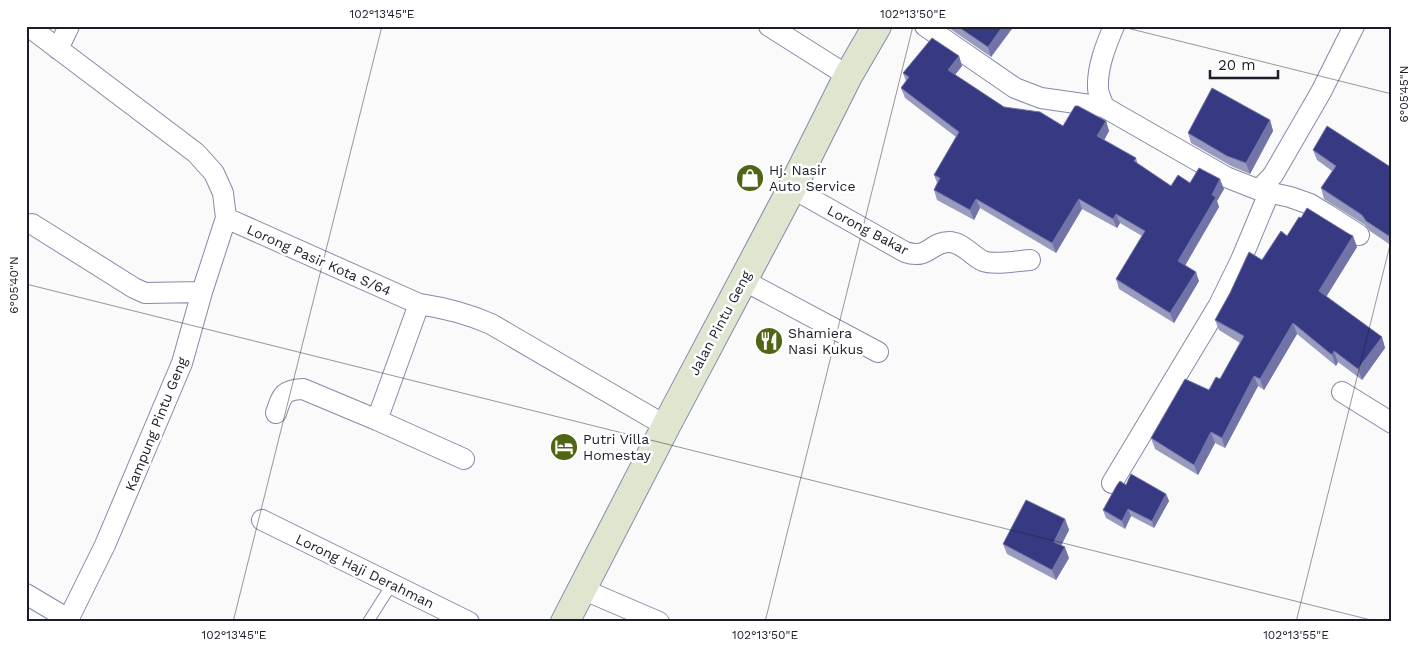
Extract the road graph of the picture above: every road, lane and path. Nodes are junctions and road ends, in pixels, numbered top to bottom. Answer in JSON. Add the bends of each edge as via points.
{"nodes":[{"id":1,"x":68,"y":26,"type":"edge"},
{"id":2,"x":769,"y":26,"type":"edge"},
{"id":3,"x":877,"y":26,"type":"edge"},
{"id":4,"x":925,"y":26,"type":"edge"},
{"id":5,"x":1114,"y":26,"type":"edge"},
{"id":6,"x":1354,"y":26,"type":"edge"},
{"id":7,"x":29,"y":30,"type":"edge"},
{"id":8,"x":58,"y":49,"type":"junction"},
{"id":9,"x":848,"y":76,"type":"junction"},
{"id":10,"x":1101,"y":98,"type":"junction"},
{"id":11,"x":792,"y":188,"type":"junction"},
{"id":12,"x":1264,"y":192,"type":"junction"},
{"id":13,"x":226,"y":218,"type":"junction"},
{"id":14,"x":32,"y":224,"type":"dead end"},
{"id":15,"x":1359,"y":236,"type":"dead end"},
{"id":16,"x":1030,"y":260,"type":"dead end"},
{"id":17,"x":743,"y":280,"type":"junction"},
{"id":18,"x":202,"y":292,"type":"junction"},
{"id":19,"x":419,"y":304,"type":"junction"},
{"id":20,"x":878,"y":352,"type":"dead end"},
{"id":21,"x":1342,"y":392,"type":"dead end"},
{"id":22,"x":276,"y":412,"type":"dead end"},
{"id":23,"x":377,"y":420,"type":"junction"},
{"id":24,"x":1392,"y":423,"type":"edge"},
{"id":25,"x":666,"y":426,"type":"junction"},
{"id":26,"x":464,"y":459,"type":"dead end"},
{"id":27,"x":1112,"y":483,"type":"dead end"},
{"id":28,"x":262,"y":520,"type":"dead end"},
{"id":29,"x":392,"y":584,"type":"junction"},
{"id":30,"x":582,"y":589,"type":"junction"},
{"id":31,"x":26,"y":594,"type":"edge"},
{"id":32,"x":68,"y":620,"type":"edge"},
{"id":33,"x":368,"y":622,"type":"edge"},
{"id":34,"x":469,"y":622,"type":"edge"},
{"id":35,"x":565,"y":622,"type":"edge"},
{"id":36,"x":659,"y":622,"type":"edge"}],
"edges":[{"from":1,"to":8,"type":"street"},
{"from":2,"to":9,"type":"street"},
{"from":3,"to":9,"type":"main road","name":"Jalan Pintu Geng"},
{"from":4,"to":10,"type":"street","via":[[1015,88],[1041,98]]},
{"from":5,"to":10,"type":"street","via":[[1098,76]]},
{"from":6,"to":12,"type":"street"},
{"from":7,"to":8,"type":"street"},
{"from":8,"to":13,"type":"street","via":[[196,154],[214,173],[223,193]]},
{"from":9,"to":11,"type":"main road","name":"Jalan Pintu Geng"},
{"from":10,"to":12,"type":"street","via":[[1226,177]]},
{"from":11,"to":16,"type":"street","name":"Lorong Bakar","via":[[905,252],[920,254],[947,242],[955,243],[988,262]]},
{"from":11,"to":17,"type":"main road","name":"Jalan Pintu Geng"},
{"from":12,"to":15,"type":"street","via":[[1310,204]]},
{"from":12,"to":27,"type":"street","via":[[1241,260],[1219,305]]},
{"from":13,"to":18,"type":"street","name":"Kampung Pintu Geng"},
{"from":13,"to":19,"type":"street","name":"Lorong Pasir Kota S/64"},
{"from":14,"to":18,"type":"street","via":[[145,293]]},
{"from":17,"to":20,"type":"street"},
{"from":17,"to":25,"type":"main road","name":"Jalan Pintu Geng"},
{"from":18,"to":32,"type":"street","name":"Kampung Pintu Geng","via":[[182,363],[105,545]]},
{"from":19,"to":23,"type":"street"},
{"from":19,"to":25,"type":"street","name":"Lorong Pasir Kota S/64","via":[[467,314],[491,324]]},
{"from":21,"to":24,"type":"street"},
{"from":22,"to":23,"type":"street","via":[[282,397],[290,389],[303,389]]},
{"from":23,"to":26,"type":"street"},
{"from":25,"to":30,"type":"main road","name":"Jalan Pintu Geng"},
{"from":28,"to":29,"type":"street","name":"Lorong Haji Derahman"},
{"from":29,"to":33,"type":"lane"},
{"from":29,"to":34,"type":"street","name":"Lorong Haji Derahman"},
{"from":30,"to":35,"type":"main road","name":"Jalan Pintu Geng"},
{"from":30,"to":36,"type":"street"},
{"from":31,"to":32,"type":"street"}]}
